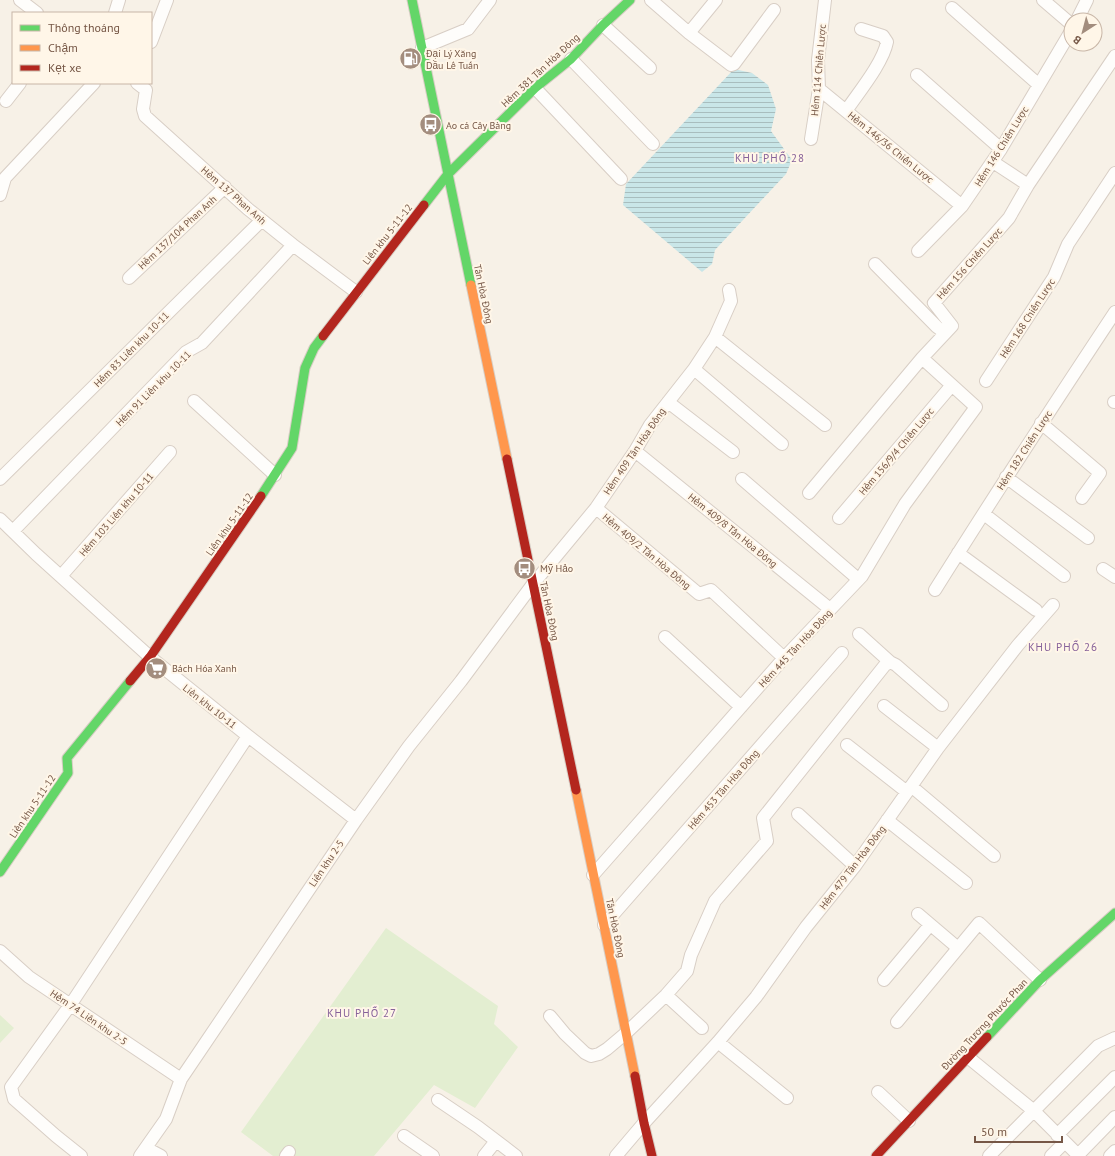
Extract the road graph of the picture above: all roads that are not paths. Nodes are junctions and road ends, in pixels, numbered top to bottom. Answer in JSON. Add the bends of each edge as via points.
{"nodes":[{"id":1,"x":119,"y":0,"type":"edge"},
{"id":2,"x":167,"y":0,"type":"edge"},
{"id":3,"x":412,"y":0,"type":"edge"},
{"id":4,"x":490,"y":0,"type":"edge"},
{"id":5,"x":630,"y":0,"type":"edge"},
{"id":6,"x":651,"y":0,"type":"edge"},
{"id":7,"x":716,"y":0,"type":"edge"},
{"id":8,"x":825,"y":0,"type":"edge"},
{"id":9,"x":1043,"y":0,"type":"edge"},
{"id":10,"x":1087,"y":0,"type":"edge"},
{"id":11,"x":25,"y":1,"type":"edge"},
{"id":12,"x":952,"y":8,"type":"dead end"},
{"id":13,"x":774,"y":10,"type":"dead end"},
{"id":14,"x":36,"y":12,"type":"edge"},
{"id":15,"x":115,"y":12,"type":"edge"},
{"id":16,"x":1081,"y":12,"type":"edge"},
{"id":17,"x":1063,"y":17,"type":"edge"},
{"id":18,"x":603,"y":25,"type":"junction"},
{"id":19,"x":861,"y":28,"type":"dead end"},
{"id":20,"x":689,"y":33,"type":"junction"},
{"id":21,"x":152,"y":39,"type":"edge"},
{"id":22,"x":1063,"y":44,"type":"edge"},
{"id":23,"x":422,"y":48,"type":"junction"},
{"id":24,"x":1115,"y":56,"type":"edge"},
{"id":25,"x":571,"y":59,"type":"junction"},
{"id":26,"x":650,"y":68,"type":"dead end"},
{"id":27,"x":917,"y":75,"type":"dead end"},
{"id":28,"x":19,"y":84,"type":"edge"},
{"id":29,"x":93,"y":84,"type":"edge"},
{"id":30,"x":138,"y":84,"type":"edge"},
{"id":31,"x":1039,"y":85,"type":"junction"},
{"id":32,"x":535,"y":88,"type":"junction"},
{"id":33,"x":819,"y":89,"type":"junction"},
{"id":34,"x":6,"y":101,"type":"dead end"},
{"id":35,"x":846,"y":111,"type":"junction"},
{"id":36,"x":811,"y":140,"type":"dead end"},
{"id":37,"x":653,"y":144,"type":"dead end"},
{"id":38,"x":1001,"y":149,"type":"junction"},
{"id":39,"x":992,"y":162,"type":"junction"},
{"id":40,"x":448,"y":174,"type":"junction"},
{"id":41,"x":1115,"y":174,"type":"edge"},
{"id":42,"x":621,"y":179,"type":"dead end"},
{"id":43,"x":1028,"y":184,"type":"junction"},
{"id":44,"x":225,"y":187,"type":"junction"},
{"id":45,"x":0,"y":195,"type":"edge"},
{"id":46,"x":962,"y":206,"type":"junction"},
{"id":47,"x":262,"y":220,"type":"junction"},
{"id":48,"x":293,"y":245,"type":"junction"},
{"id":49,"x":918,"y":251,"type":"dead end"},
{"id":50,"x":875,"y":264,"type":"dead end"},
{"id":51,"x":129,"y":278,"type":"dead end"},
{"id":52,"x":729,"y":290,"type":"dead end"},
{"id":53,"x":356,"y":292,"type":"junction"},
{"id":54,"x":1115,"y":312,"type":"edge"},
{"id":55,"x":945,"y":332,"type":"junction"},
{"id":56,"x":716,"y":337,"type":"junction"},
{"id":57,"x":922,"y":358,"type":"junction"},
{"id":58,"x":694,"y":369,"type":"junction"},
{"id":59,"x":986,"y":381,"type":"dead end"},
{"id":60,"x":952,"y":385,"type":"junction"},
{"id":61,"x":194,"y":401,"type":"dead end"},
{"id":62,"x":668,"y":402,"type":"junction"},
{"id":63,"x":1042,"y":423,"type":"junction"},
{"id":64,"x":825,"y":425,"type":"dead end"},
{"id":65,"x":782,"y":444,"type":"dead end"},
{"id":66,"x":636,"y":451,"type":"junction"},
{"id":67,"x":170,"y":452,"type":"dead end"},
{"id":68,"x":733,"y":452,"type":"dead end"},
{"id":69,"x":275,"y":475,"type":"junction"},
{"id":70,"x":1006,"y":477,"type":"junction"},
{"id":71,"x":0,"y":479,"type":"edge"},
{"id":72,"x":742,"y":480,"type":"dead end"},
{"id":73,"x":809,"y":493,"type":"dead end"},
{"id":74,"x":1082,"y":498,"type":"dead end"},
{"id":75,"x":596,"y":508,"type":"junction"},
{"id":76,"x":984,"y":514,"type":"junction"},
{"id":77,"x":839,"y":518,"type":"dead end"},
{"id":78,"x":0,"y":519,"type":"edge"},
{"id":79,"x":13,"y":532,"type":"junction"},
{"id":80,"x":1088,"y":538,"type":"dead end"},
{"id":81,"x":958,"y":553,"type":"junction"},
{"id":82,"x":1103,"y":569,"type":"dead end"},
{"id":83,"x":61,"y":576,"type":"junction"},
{"id":84,"x":1064,"y":576,"type":"dead end"},
{"id":85,"x":1115,"y":577,"type":"edge"},
{"id":86,"x":858,"y":579,"type":"junction"},
{"id":87,"x":533,"y":584,"type":"junction"},
{"id":88,"x":935,"y":590,"type":"dead end"},
{"id":89,"x":1053,"y":605,"type":"dead end"},
{"id":90,"x":830,"y":609,"type":"junction"},
{"id":91,"x":1036,"y":610,"type":"dead end"},
{"id":92,"x":859,"y":634,"type":"dead end"},
{"id":93,"x":665,"y":637,"type":"dead end"},
{"id":94,"x":842,"y":653,"type":"dead end"},
{"id":95,"x":150,"y":657,"type":"junction"},
{"id":96,"x":784,"y":658,"type":"junction"},
{"id":97,"x":890,"y":662,"type":"junction"},
{"id":98,"x":942,"y":705,"type":"dead end"},
{"id":99,"x":884,"y":706,"type":"dead end"},
{"id":100,"x":742,"y":707,"type":"junction"},
{"id":101,"x":248,"y":736,"type":"junction"},
{"id":102,"x":847,"y":745,"type":"dead end"},
{"id":103,"x":938,"y":748,"type":"junction"},
{"id":104,"x":909,"y":789,"type":"junction"},
{"id":105,"x":798,"y":814,"type":"dead end"},
{"id":106,"x":356,"y":820,"type":"junction"},
{"id":107,"x":886,"y":820,"type":"junction"},
{"id":108,"x":994,"y":856,"type":"dead end"},
{"id":109,"x":855,"y":866,"type":"junction"},
{"id":110,"x":0,"y":872,"type":"edge"},
{"id":111,"x":594,"y":875,"type":"junction"},
{"id":112,"x":966,"y":883,"type":"dead end"},
{"id":113,"x":1115,"y":913,"type":"edge"},
{"id":114,"x":918,"y":914,"type":"dead end"},
{"id":115,"x":930,"y":924,"type":"junction"},
{"id":116,"x":604,"y":925,"type":"junction"},
{"id":117,"x":958,"y":948,"type":"junction"},
{"id":118,"x":0,"y":951,"type":"edge"},
{"id":119,"x":884,"y":980,"type":"dead end"},
{"id":120,"x":1040,"y":980,"type":"junction"},
{"id":121,"x":666,"y":995,"type":"junction"},
{"id":122,"x":71,"y":1004,"type":"junction"},
{"id":123,"x":550,"y":1016,"type":"dead end"},
{"id":124,"x":897,"y":1022,"type":"dead end"},
{"id":125,"x":702,"y":1028,"type":"dead end"},
{"id":126,"x":626,"y":1033,"type":"junction"},
{"id":127,"x":1115,"y":1038,"type":"edge"},
{"id":128,"x":718,"y":1042,"type":"junction"},
{"id":129,"x":969,"y":1058,"type":"junction"},
{"id":130,"x":1115,"y":1076,"type":"edge"},
{"id":131,"x":182,"y":1079,"type":"junction"},
{"id":132,"x":878,"y":1092,"type":"dead end"},
{"id":133,"x":787,"y":1098,"type":"dead end"},
{"id":134,"x":438,"y":1100,"type":"dead end"},
{"id":135,"x":1034,"y":1111,"type":"junction"},
{"id":136,"x":1115,"y":1117,"type":"edge"},
{"id":137,"x":910,"y":1120,"type":"junction"},
{"id":138,"x":644,"y":1123,"type":"junction"},
{"id":139,"x":404,"y":1136,"type":"dead end"},
{"id":140,"x":1061,"y":1139,"type":"junction"},
{"id":141,"x":496,"y":1141,"type":"junction"},
{"id":142,"x":1115,"y":1151,"type":"edge"},
{"id":143,"x":143,"y":1152,"type":"edge"},
{"id":144,"x":81,"y":1156,"type":"edge"},
{"id":145,"x":161,"y":1156,"type":"edge"},
{"id":146,"x":433,"y":1156,"type":"edge"},
{"id":147,"x":484,"y":1156,"type":"edge"},
{"id":148,"x":516,"y":1156,"type":"edge"},
{"id":149,"x":616,"y":1156,"type":"edge"},
{"id":150,"x":652,"y":1156,"type":"edge"},
{"id":151,"x":876,"y":1156,"type":"edge"},
{"id":152,"x":989,"y":1156,"type":"edge"},
{"id":153,"x":1051,"y":1156,"type":"edge"},
{"id":154,"x":1078,"y":1156,"type":"edge"},
{"id":155,"x":1110,"y":1156,"type":"edge"}],
"edges":[{"from":1,"to":15,"type":"street"},
{"from":2,"to":21,"type":"street"},
{"from":3,"to":23,"type":"street","name":"Tân Hòa Đông"},
{"from":4,"to":23,"type":"street","via":[[468,29]]},
{"from":5,"to":18,"type":"street","name":"Hẻm 381 Tân Hòa Đông"},
{"from":6,"to":20,"type":"street"},
{"from":7,"to":20,"type":"street"},
{"from":8,"to":33,"type":"street","name":"Hẻm 114 Chiến Lược","via":[[818,60]]},
{"from":9,"to":17,"type":"street"},
{"from":10,"to":16,"type":"street"},
{"from":11,"to":14,"type":"street"},
{"from":12,"to":31,"type":"street"},
{"from":13,"to":20,"type":"street","via":[[731,65]]},
{"from":18,"to":25,"type":"street","name":"Hẻm 381 Tân Hòa Đông"},
{"from":18,"to":26,"type":"street"},
{"from":19,"to":35,"type":"street","via":[[883,36],[887,42],[875,68]]},
{"from":22,"to":31,"type":"street","name":"Hẻm 146 Chiến Lược"},
{"from":23,"to":40,"type":"street","name":"Tân Hòa Đông"},
{"from":24,"to":43,"type":"street","name":"Hẻm 156 Chiến Lược"},
{"from":25,"to":32,"type":"street","name":"Hẻm 381 Tân Hòa Đông"},
{"from":25,"to":37,"type":"street"},
{"from":27,"to":38,"type":"street"},
{"from":28,"to":34,"type":"street"},
{"from":29,"to":45,"type":"street","via":[[5,178]]},
{"from":30,"to":44,"type":"street","name":"Hẻm 137 Phan Anh","via":[[146,90],[143,109],[145,116]]},
{"from":31,"to":38,"type":"street","name":"Hẻm 146 Chiến Lược"},
{"from":32,"to":40,"type":"street","name":"Hẻm 381 Tân Hòa Đông"},
{"from":32,"to":42,"type":"street"},
{"from":33,"to":35,"type":"street","name":"Hẻm 146/36 Chiến Lược"},
{"from":33,"to":36,"type":"street","name":"Hẻm 114 Chiến Lược"},
{"from":35,"to":46,"type":"street","name":"Hẻm 146/36 Chiến Lược"},
{"from":38,"to":39,"type":"street","name":"Hẻm 146 Chiến Lược"},
{"from":39,"to":43,"type":"street"},
{"from":39,"to":46,"type":"street","name":"Hẻm 146 Chiến Lược"},
{"from":40,"to":53,"type":"street","name":"Liên khu 5-11-12"},
{"from":40,"to":87,"type":"street","name":"Tân Hòa Đông"},
{"from":41,"to":59,"type":"street","name":"Hẻm 168 Chiến Lược","via":[[1068,244],[1054,277]]},
{"from":43,"to":55,"type":"street","name":"Hẻm 156 Chiến Lược","via":[[1009,218],[934,303],[952,326]]},
{"from":44,"to":47,"type":"street","name":"Hẻm 137 Phan Anh"},
{"from":44,"to":51,"type":"street","name":"Hẻm 137/104 Phan Anh"},
{"from":46,"to":49,"type":"street","name":"Hẻm 146 Chiến Lược"},
{"from":47,"to":48,"type":"street","name":"Hẻm 137 Phan Anh"},
{"from":47,"to":71,"type":"street","name":"Hẻm 83 Liên khu 10-11"},
{"from":48,"to":53,"type":"street","name":"Hẻm 137 Phan Anh"},
{"from":48,"to":79,"type":"street","name":"Hẻm 91 Liên khu 10-11","via":[[202,342],[186,352]]},
{"from":50,"to":55,"type":"street"},
{"from":52,"to":56,"type":"street","name":"Hẻm 409 Tân Hòa Đông","via":[[731,301]]},
{"from":53,"to":69,"type":"street","name":"Liên khu 5-11-12","via":[[314,348],[305,368],[292,448]]},
{"from":54,"to":63,"type":"street","name":"Hẻm 182 Chiến Lược"},
{"from":55,"to":57,"type":"street"},
{"from":56,"to":58,"type":"street","name":"Hẻm 409 Tân Hòa Đông"},
{"from":56,"to":64,"type":"street"},
{"from":57,"to":60,"type":"street"},
{"from":57,"to":73,"type":"street"},
{"from":58,"to":62,"type":"street","name":"Hẻm 409 Tân Hòa Đông"},
{"from":58,"to":65,"type":"street"},
{"from":60,"to":77,"type":"street","name":"Hẻm 156/9/4 Chiến Lược"},
{"from":60,"to":86,"type":"street","name":"Hẻm 445 Tân Hòa Đông","via":[[976,407],[906,504]]},
{"from":61,"to":69,"type":"street"},
{"from":62,"to":66,"type":"street","name":"Hẻm 409 Tân Hòa Đông","via":[[650,425]]},
{"from":62,"to":68,"type":"street"},
{"from":63,"to":70,"type":"street","name":"Hẻm 182 Chiến Lược"},
{"from":63,"to":74,"type":"street","via":[[1100,473]]},
{"from":66,"to":75,"type":"street","name":"Hẻm 409 Tân Hòa Đông"},
{"from":66,"to":90,"type":"street","name":"Hẻm 409/8 Tân Hòa Đông"},
{"from":67,"to":83,"type":"street","name":"Hẻm 103 Liên khu 10-11"},
{"from":69,"to":95,"type":"street","name":"Liên khu 5-11-12"},
{"from":70,"to":76,"type":"street","name":"Hẻm 182 Chiến Lược"},
{"from":70,"to":80,"type":"street"},
{"from":72,"to":86,"type":"street"},
{"from":75,"to":87,"type":"street","name":"Hẻm 409 Tân Hòa Đông"},
{"from":75,"to":96,"type":"street","name":"Hẻm 409/2 Tân Hòa Đông","via":[[699,594],[711,590]]},
{"from":76,"to":81,"type":"street","name":"Hẻm 182 Chiến Lược"},
{"from":76,"to":84,"type":"street"},
{"from":78,"to":79,"type":"street","name":"Liên khu 10-11"},
{"from":79,"to":83,"type":"street","name":"Liên khu 10-11"},
{"from":81,"to":88,"type":"street","name":"Hẻm 182 Chiến Lược"},
{"from":81,"to":91,"type":"street"},
{"from":82,"to":85,"type":"street"},
{"from":83,"to":95,"type":"street","name":"Liên khu 10-11"},
{"from":86,"to":90,"type":"street","name":"Hẻm 445 Tân Hòa Đông"},
{"from":87,"to":106,"type":"street","name":"Liên khu 2-5"},
{"from":87,"to":111,"type":"street","name":"Tân Hòa Đông"},
{"from":89,"to":103,"type":"street","name":"Hẻm 479 Tân Hòa Đông","via":[[1018,645]]},
{"from":90,"to":96,"type":"street","name":"Hẻm 445 Tân Hòa Đông"},
{"from":92,"to":97,"type":"street"},
{"from":93,"to":100,"type":"street"},
{"from":94,"to":116,"type":"street","name":"Hẻm 453 Tân Hòa Đông"},
{"from":95,"to":101,"type":"street","name":"Liên khu 10-11"},
{"from":95,"to":110,"type":"street","name":"Liên khu 5-11-12","via":[[67,758],[68,773]]},
{"from":96,"to":100,"type":"street","name":"Hẻm 445 Tân Hòa Đông"},
{"from":97,"to":98,"type":"street"},
{"from":97,"to":121,"type":"street","via":[[885,665],[764,818],[767,841],[715,900],[691,955],[687,972]]},
{"from":99,"to":103,"type":"street"},
{"from":100,"to":111,"type":"street","name":"Hẻm 445 Tân Hòa Đông"},
{"from":101,"to":106,"type":"street","name":"Liên khu 10-11"},
{"from":101,"to":122,"type":"street"},
{"from":102,"to":104,"type":"street"},
{"from":103,"to":104,"type":"street","name":"Hẻm 479 Tân Hòa Đông"},
{"from":104,"to":107,"type":"street","name":"Hẻm 479 Tân Hòa Đông"},
{"from":104,"to":108,"type":"street"},
{"from":105,"to":109,"type":"street"},
{"from":106,"to":131,"type":"street","name":"Liên khu 2-5"},
{"from":107,"to":109,"type":"street","name":"Hẻm 479 Tân Hòa Đông"},
{"from":107,"to":112,"type":"street"},
{"from":109,"to":128,"type":"street","name":"Hẻm 479 Tân Hòa Đông","via":[[806,927],[756,998]]},
{"from":111,"to":116,"type":"street","name":"Tân Hòa Đông"},
{"from":113,"to":120,"type":"street","name":"Đường Trương Phước Phan"},
{"from":114,"to":115,"type":"street"},
{"from":115,"to":117,"type":"street"},
{"from":115,"to":119,"type":"street"},
{"from":116,"to":126,"type":"street","name":"Tân Hòa Đông"},
{"from":117,"to":120,"type":"street","via":[[979,923]]},
{"from":117,"to":124,"type":"street"},
{"from":118,"to":122,"type":"street","name":"Hẻm 74 Liên khu 2-5","via":[[29,977]]},
{"from":120,"to":129,"type":"street","name":"Đường Trương Phước Phan"},
{"from":121,"to":125,"type":"street"},
{"from":121,"to":126,"type":"street"},
{"from":122,"to":131,"type":"street","name":"Hẻm 74 Liên khu 2-5"},
{"from":122,"to":144,"type":"street","via":[[11,1087],[14,1099]]},
{"from":123,"to":126,"type":"street","via":[[578,1047],[591,1056],[599,1054]]},
{"from":126,"to":138,"type":"street","name":"Tân Hòa Đông"},
{"from":127,"to":135,"type":"street","via":[[1098,1046]]},
{"from":128,"to":133,"type":"street"},
{"from":128,"to":138,"type":"street","name":"Hẻm 479 Tân Hòa Đông"},
{"from":129,"to":135,"type":"street"},
{"from":129,"to":137,"type":"street","name":"Đường Trương Phước Phan"},
{"from":130,"to":140,"type":"street"},
{"from":131,"to":143,"type":"street","name":"Liên khu 2-5","via":[[166,1119]]},
{"from":132,"to":137,"type":"street"},
{"from":134,"to":141,"type":"street"},
{"from":135,"to":140,"type":"street"},
{"from":135,"to":152,"type":"street"},
{"from":136,"to":154,"type":"street"},
{"from":137,"to":151,"type":"street","name":"Đường Trương Phước Phan"},
{"from":138,"to":149,"type":"street","name":"Hẻm 479 Tân Hòa Đông"},
{"from":138,"to":150,"type":"street","name":"Tân Hòa Đông"},
{"from":139,"to":146,"type":"street"},
{"from":140,"to":153,"type":"street"},
{"from":140,"to":154,"type":"street"},
{"from":141,"to":147,"type":"street"},
{"from":141,"to":148,"type":"street"},
{"from":142,"to":155,"type":"street"},
{"from":143,"to":145,"type":"street"}]}
